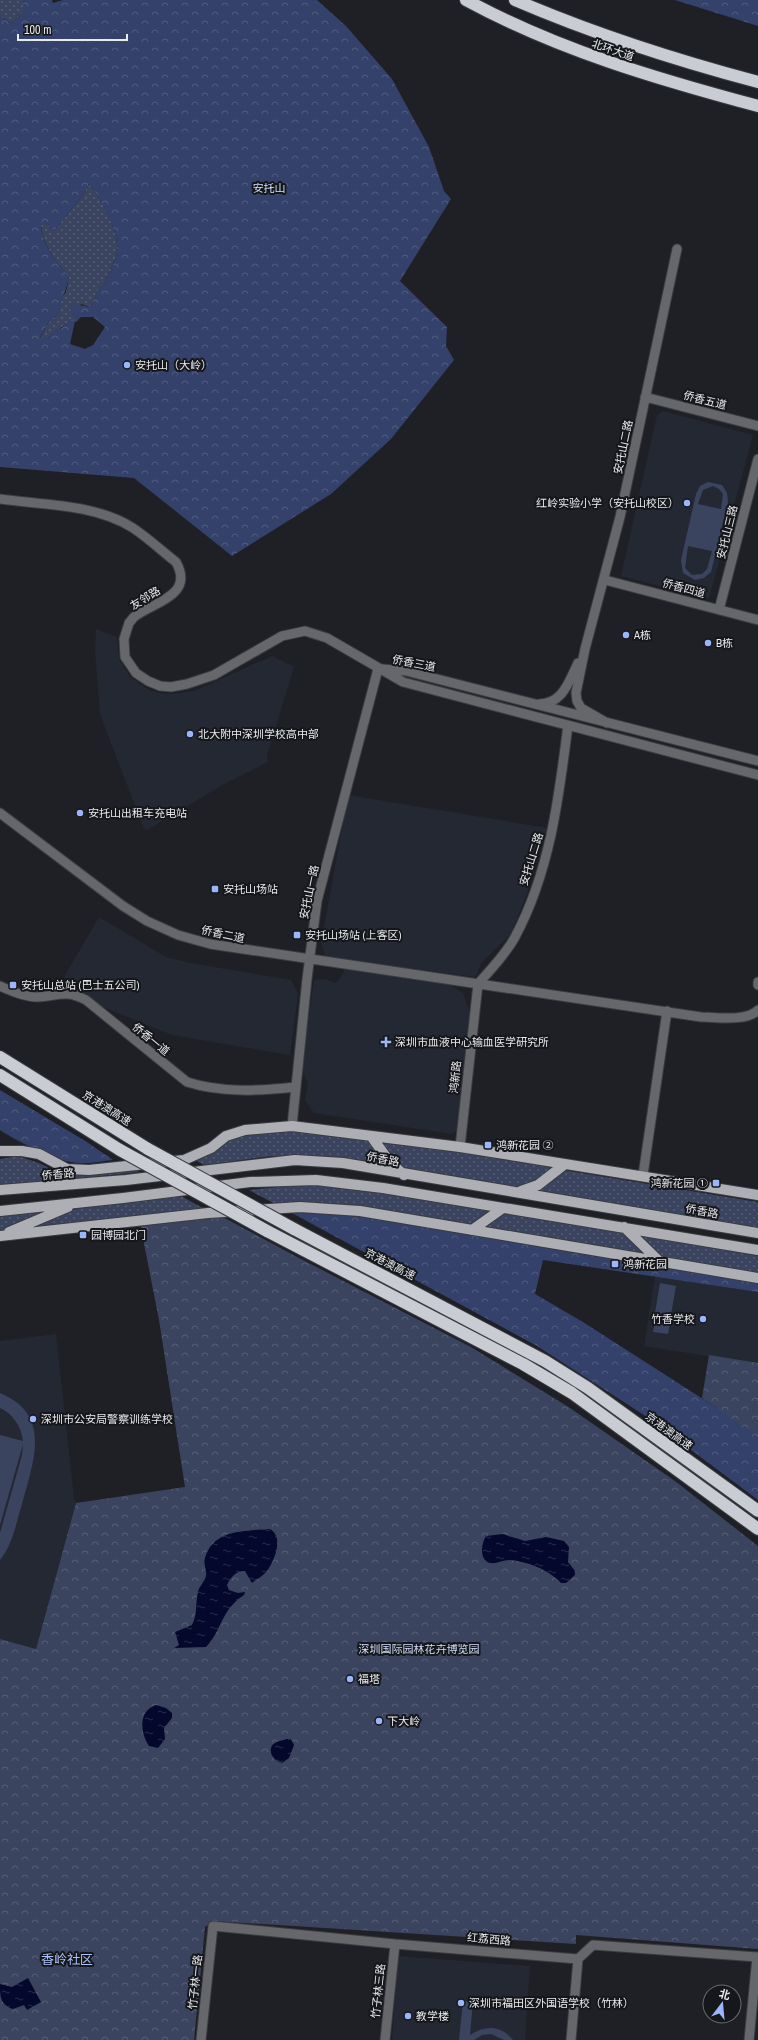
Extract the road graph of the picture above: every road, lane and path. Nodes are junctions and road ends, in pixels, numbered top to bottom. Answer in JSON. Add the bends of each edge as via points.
{"nodes":[{"id":1,"x":466,"y":0,"type":"edge"},
{"id":2,"x":515,"y":0,"type":"edge"},
{"id":3,"x":758,"y":82,"type":"edge"},
{"id":4,"x":758,"y":106,"type":"edge"},
{"id":5,"x":677,"y":249,"type":"dead end"},
{"id":6,"x":645,"y":397,"type":"junction"},
{"id":7,"x":758,"y":426,"type":"edge"},
{"id":8,"x":758,"y":459,"type":"edge"},
{"id":9,"x":0,"y":499,"type":"edge"},
{"id":10,"x":604,"y":580,"type":"junction"},
{"id":11,"x":719,"y":610,"type":"junction"},
{"id":12,"x":758,"y":620,"type":"edge"},
{"id":13,"x":585,"y":649,"type":"junction"},
{"id":14,"x":378,"y":669,"type":"junction"},
{"id":15,"x":534,"y":704,"type":"junction"},
{"id":16,"x":607,"y":723,"type":"junction"},
{"id":17,"x":568,"y":725,"type":"junction"},
{"id":18,"x":758,"y":761,"type":"edge"},
{"id":19,"x":758,"y":775,"type":"edge"},
{"id":20,"x":0,"y":813,"type":"edge"},
{"id":21,"x":309,"y":960,"type":"junction"},
{"id":22,"x":478,"y":984,"type":"junction"},
{"id":23,"x":0,"y":986,"type":"edge"},
{"id":24,"x":758,"y":1010,"type":"edge"},
{"id":25,"x":667,"y":1011,"type":"junction"},
{"id":26,"x":0,"y":1057,"type":"edge"},
{"id":27,"x":0,"y":1075,"type":"edge"},
{"id":28,"x":295,"y":1087,"type":"junction"},
{"id":29,"x":292,"y":1126,"type":"junction"},
{"id":30,"x":371,"y":1136,"type":"junction"},
{"id":31,"x":460,"y":1148,"type":"junction"},
{"id":32,"x":0,"y":1151,"type":"edge"},
{"id":33,"x":564,"y":1164,"type":"junction"},
{"id":34,"x":404,"y":1175,"type":"junction"},
{"id":35,"x":643,"y":1175,"type":"junction"},
{"id":36,"x":0,"y":1190,"type":"edge"},
{"id":37,"x":517,"y":1191,"type":"junction"},
{"id":38,"x":758,"y":1194,"type":"edge"},
{"id":39,"x":77,"y":1203,"type":"junction"},
{"id":40,"x":503,"y":1208,"type":"junction"},
{"id":41,"x":0,"y":1211,"type":"edge"},
{"id":42,"x":624,"y":1227,"type":"junction"},
{"id":43,"x":472,"y":1230,"type":"junction"},
{"id":44,"x":758,"y":1233,"type":"edge"},
{"id":45,"x":0,"y":1236,"type":"edge"},
{"id":46,"x":758,"y":1250,"type":"edge"},
{"id":47,"x":658,"y":1260,"type":"junction"},
{"id":48,"x":758,"y":1278,"type":"edge"},
{"id":49,"x":758,"y":1511,"type":"edge"},
{"id":50,"x":758,"y":1530,"type":"edge"},
{"id":51,"x":213,"y":1926,"type":"joint"},
{"id":52,"x":395,"y":1944,"type":"junction"},
{"id":53,"x":757,"y":1957,"type":"edge"},
{"id":54,"x":578,"y":1959,"type":"junction"},
{"id":55,"x":201,"y":2040,"type":"edge"},
{"id":56,"x":385,"y":2040,"type":"edge"},
{"id":57,"x":571,"y":2040,"type":"edge"},
{"id":58,"x":749,"y":2040,"type":"edge"}],
"edges":[{"from":1,"to":4,"type":"highway","name":"北环大道","via":[[587,55],[660,79]]},
{"from":2,"to":3,"type":"highway","name":"北环大道","via":[[634,46]]},
{"from":5,"to":6,"type":"street","name":"安托山二路"},
{"from":6,"to":7,"type":"street","name":"侨香五道"},
{"from":6,"to":10,"type":"street","name":"安托山二路"},
{"from":8,"to":11,"type":"street","name":"安托山三路"},
{"from":9,"to":14,"type":"street","name":"友邻路","via":[[103,514],[133,528],[176,562],[181,570],[181,578],[175,593],[134,617],[129,623],[124,639],[125,657],[129,665],[148,682],[171,687],[201,680],[282,636],[305,631],[327,638]]},
{"from":10,"to":11,"type":"street","name":"侨香四道"},
{"from":10,"to":13,"type":"street","name":"安托山二路"},
{"from":11,"to":12,"type":"street","name":"侨香四道"},
{"from":13,"to":15,"type":"street","via":[[561,695],[548,703]]},
{"from":13,"to":16,"type":"street","via":[[576,693],[577,701],[584,711]]},
{"from":14,"to":15,"type":"street","name":"侨香三道","via":[[406,671]]},
{"from":14,"to":17,"type":"street","name":"侨香三道","via":[[403,682]]},
{"from":14,"to":21,"type":"street","name":"安托山一路","via":[[317,901]]},
{"from":15,"to":16,"type":"street","name":"侨香三道"},
{"from":16,"to":18,"type":"street","name":"侨香三道"},
{"from":17,"to":19,"type":"street","name":"侨香三道"},
{"from":17,"to":22,"type":"street","name":"安托山二路","via":[[558,804],[550,842],[533,895],[516,936]]},
{"from":20,"to":21,"type":"street","name":"侨香二道","via":[[123,906],[147,921],[178,935],[210,944]]},
{"from":21,"to":22,"type":"street","name":"侨香二道"},
{"from":21,"to":28,"type":"street","name":"安托山一路"},
{"from":22,"to":25,"type":"street","name":"侨香二道"},
{"from":22,"to":31,"type":"street","name":"鸿新路"},
{"from":23,"to":28,"type":"street","name":"侨香一道","via":[[36,997],[58,993],[77,995],[187,1082],[198,1086],[244,1091]]},
{"from":24,"to":25,"type":"street","name":"侨香二道","via":[[754,1014],[734,1018],[701,1017]]},
{"from":25,"to":35,"type":"street"},
{"from":26,"to":49,"type":"highway","name":"京港澳高速","bridge":true,"via":[[148,1148],[294,1229],[545,1361],[588,1388]]},
{"from":27,"to":50,"type":"highway","bridge":true,"via":[[120,1150],[267,1231],[523,1364],[572,1393]]},
{"from":28,"to":29,"type":"street","name":"安托山一路"},
{"from":29,"to":30,"type":"main road"},
{"from":29,"to":32,"type":"main road","via":[[245,1130],[226,1136],[211,1148],[184,1160],[89,1170],[67,1170],[39,1154]]},
{"from":30,"to":31,"type":"main road"},
{"from":30,"to":34,"type":"main road","via":[[389,1161]]},
{"from":31,"to":33,"type":"main road"},
{"from":33,"to":35,"type":"main road"},
{"from":33,"to":37,"type":"main road","via":[[538,1185]]},
{"from":34,"to":36,"type":"main road","name":"侨香路","via":[[343,1163],[295,1160],[126,1180]]},
{"from":34,"to":37,"type":"main road","name":"侨香路"},
{"from":35,"to":38,"type":"main road"},
{"from":37,"to":44,"type":"main road","name":"侨香路"},
{"from":39,"to":40,"type":"main road","via":[[250,1182],[316,1180],[383,1188]]},
{"from":39,"to":41,"type":"main road"},
{"from":39,"to":45,"type":"main road"},
{"from":40,"to":42,"type":"main road"},
{"from":40,"to":43,"type":"main road"},
{"from":42,"to":46,"type":"main road"},
{"from":42,"to":47,"type":"main road"},
{"from":43,"to":45,"type":"main road","via":[[360,1211],[300,1207],[143,1219]]},
{"from":43,"to":47,"type":"main road"},
{"from":47,"to":48,"type":"main road"},
{"from":51,"to":52,"type":"street","name":"红荔西路"},
{"from":51,"to":55,"type":"street","name":"竹子林一路"},
{"from":52,"to":54,"type":"street","name":"红荔西路"},
{"from":52,"to":56,"type":"street","name":"竹子林三路"},
{"from":53,"to":54,"type":"street","via":[[593,1945]]},
{"from":53,"to":58,"type":"street"},
{"from":54,"to":57,"type":"street"}]}
